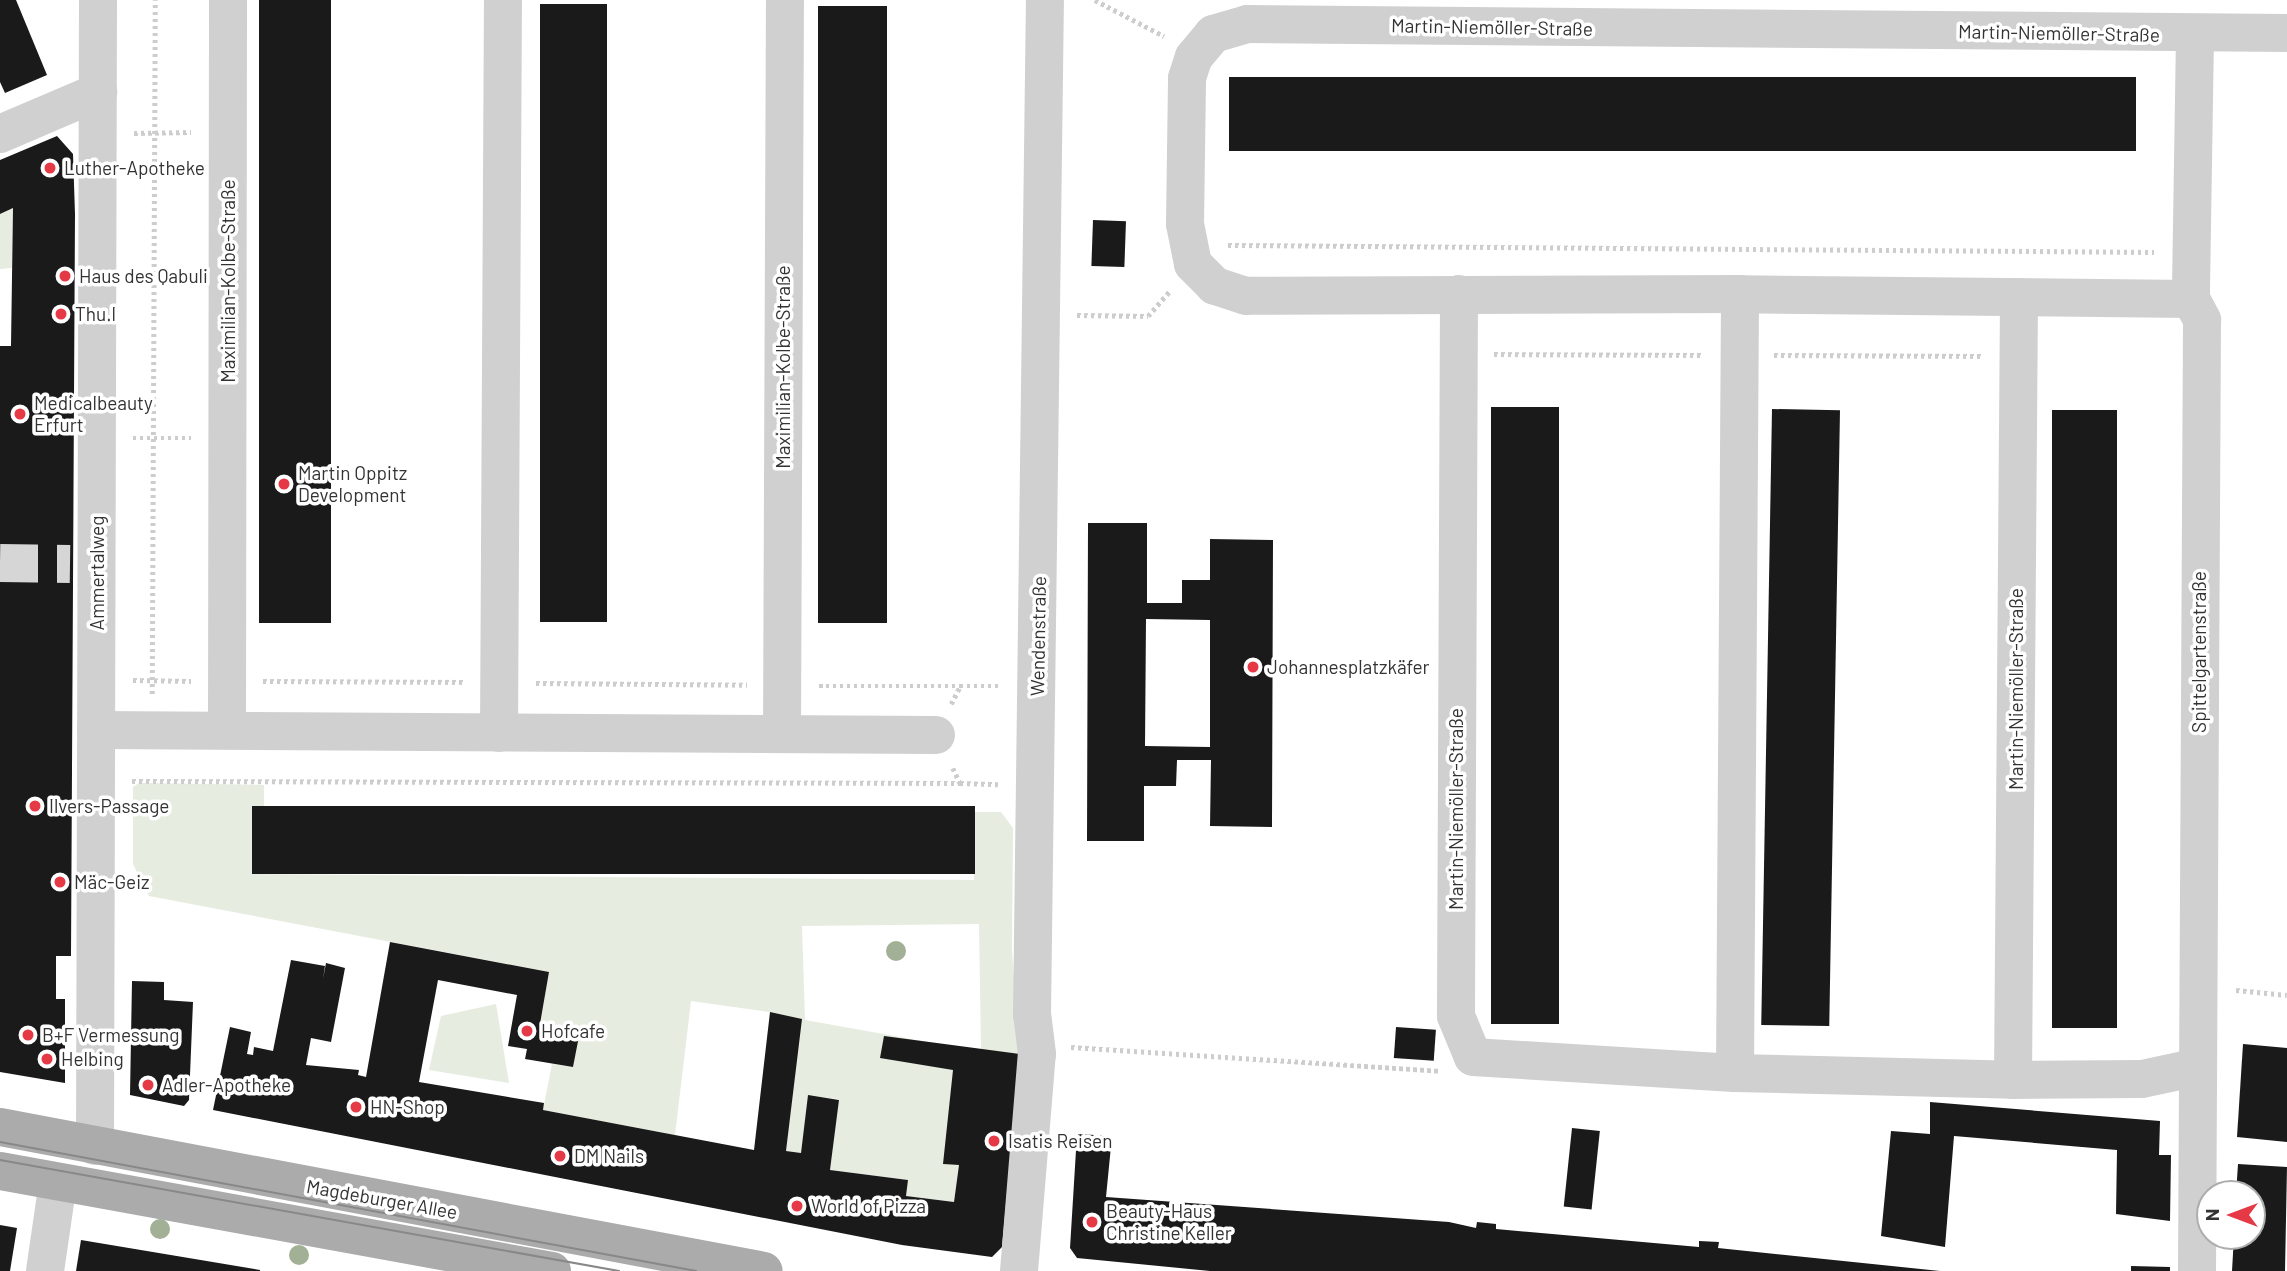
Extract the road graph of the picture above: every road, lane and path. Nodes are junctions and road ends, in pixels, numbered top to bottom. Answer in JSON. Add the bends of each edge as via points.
{"nodes":[{"id":1,"x":98,"y":0,"type":"edge"},
{"id":2,"x":155,"y":0,"type":"edge"},
{"id":3,"x":228,"y":0,"type":"edge"},
{"id":4,"x":503,"y":0,"type":"edge"},
{"id":5,"x":785,"y":0,"type":"edge"},
{"id":6,"x":1045,"y":0,"type":"edge"},
{"id":7,"x":1095,"y":0,"type":"edge"},
{"id":8,"x":1721,"y":15,"type":"edge"},
{"id":9,"x":2287,"y":33,"type":"edge"},
{"id":10,"x":2195,"y":35,"type":"junction"},
{"id":11,"x":1194,"y":57,"type":"junction"},
{"id":12,"x":98,"y":92,"type":"junction"},
{"id":13,"x":228,"y":131,"type":"junction"},
{"id":14,"x":155,"y":132,"type":"junction"},
{"id":15,"x":98,"y":133,"type":"junction"},
{"id":16,"x":0,"y":134,"type":"edge"},
{"id":17,"x":2192,"y":252,"type":"junction"},
{"id":18,"x":1193,"y":264,"type":"junction"},
{"id":19,"x":1459,"y":294,"type":"junction"},
{"id":20,"x":1740,"y":294,"type":"junction"},
{"id":21,"x":2019,"y":297,"type":"junction"},
{"id":22,"x":2191,"y":299,"type":"junction"},
{"id":23,"x":1041,"y":314,"type":"junction"},
{"id":24,"x":153,"y":438,"type":"junction"},
{"id":25,"x":227,"y":438,"type":"junction"},
{"id":26,"x":97,"y":439,"type":"junction"},
{"id":27,"x":1038,"y":686,"type":"junction"},
{"id":28,"x":96,"y":730,"type":"junction"},
{"id":29,"x":152,"y":730,"type":"junction"},
{"id":30,"x":227,"y":730,"type":"junction"},
{"id":31,"x":499,"y":733,"type":"junction"},
{"id":32,"x":782,"y":734,"type":"junction"},
{"id":33,"x":936,"y":735,"type":"joint"},
{"id":34,"x":97,"y":781,"type":"junction"},
{"id":35,"x":960,"y":783,"type":"dead end"},
{"id":36,"x":976,"y":784,"type":"dead end"},
{"id":37,"x":989,"y":785,"type":"dead end"},
{"id":38,"x":2197,"y":986,"type":"junction"},
{"id":39,"x":2287,"y":995,"type":"edge"},
{"id":40,"x":1037,"y":1054,"type":"junction"},
{"id":41,"x":1473,"y":1057,"type":"junction"},
{"id":42,"x":2198,"y":1067,"type":"junction"},
{"id":43,"x":1735,"y":1073,"type":"junction"},
{"id":44,"x":2013,"y":1080,"type":"junction"},
{"id":45,"x":0,"y":1127,"type":"edge"},
{"id":46,"x":95,"y":1146,"type":"junction"},
{"id":47,"x":0,"y":1171,"type":"edge"},
{"id":48,"x":58,"y":1182,"type":"junction"},
{"id":49,"x":477,"y":1264,"type":"edge"},
{"id":50,"x":45,"y":1271,"type":"edge"},
{"id":51,"x":552,"y":1271,"type":"edge"},
{"id":52,"x":764,"y":1271,"type":"edge"},
{"id":53,"x":1019,"y":1271,"type":"edge"},
{"id":54,"x":2197,"y":1271,"type":"edge"}],
"edges":[{"from":1,"to":12,"type":"street","name":"Ammertalweg"},
{"from":2,"to":14,"type":"path"},
{"from":3,"to":13,"type":"street","name":"Maximilian-Kolbe-Straße"},
{"from":4,"to":31,"type":"street"},
{"from":5,"to":32,"type":"street","name":"Maximilian-Kolbe-Straße"},
{"from":6,"to":23,"type":"street","name":"Wendenstraße"},
{"from":7,"to":11,"type":"path","via":[[1151,27]]},
{"from":8,"to":10,"type":"street","name":"Martin-Niemöller-Straße"},
{"from":8,"to":11,"type":"street","name":"Martin-Niemöller-Straße","via":[[1247,24],[1213,34]]},
{"from":9,"to":10,"type":"street","name":"Martin-Niemöller-Straße"},
{"from":10,"to":17,"type":"street","name":"Spittelgartenstraße"},
{"from":11,"to":18,"type":"street","via":[[1187,78],[1185,224]]},
{"from":12,"to":15,"type":"street","name":"Ammertalweg"},
{"from":12,"to":16,"type":"street"},
{"from":13,"to":14,"type":"path"},
{"from":13,"to":25,"type":"street","name":"Maximilian-Kolbe-Straße"},
{"from":14,"to":15,"type":"path"},
{"from":14,"to":24,"type":"path"},
{"from":15,"to":26,"type":"street","name":"Ammertalweg"},
{"from":17,"to":18,"type":"path","via":[[1214,245]]},
{"from":17,"to":22,"type":"street","name":"Spittelgartenstraße"},
{"from":18,"to":19,"type":"street","via":[[1214,286],[1246,296]]},
{"from":18,"to":23,"type":"path","via":[[1148,316]]},
{"from":19,"to":20,"type":"street"},
{"from":19,"to":41,"type":"street","name":"Martin-Niemöller-Straße","via":[[1456,1016]]},
{"from":20,"to":21,"type":"street"},
{"from":20,"to":43,"type":"street"},
{"from":21,"to":22,"type":"street"},
{"from":21,"to":44,"type":"street","name":"Martin-Niemöller-Straße"},
{"from":22,"to":38,"type":"street","name":"Spittelgartenstraße","via":[[2202,320]]},
{"from":23,"to":27,"type":"street","name":"Wendenstraße"},
{"from":24,"to":25,"type":"path"},
{"from":24,"to":26,"type":"path"},
{"from":24,"to":29,"type":"path"},
{"from":25,"to":30,"type":"street","name":"Maximilian-Kolbe-Straße"},
{"from":26,"to":28,"type":"street","name":"Ammertalweg","via":[[83,564]]},
{"from":27,"to":33,"type":"path","via":[[960,686]]},
{"from":27,"to":40,"type":"street","name":"Wendenstraße","via":[[1032,1015]]},
{"from":28,"to":29,"type":"street"},
{"from":28,"to":34,"type":"street","name":"Ammertalweg"},
{"from":29,"to":30,"type":"street"},
{"from":30,"to":31,"type":"street"},
{"from":31,"to":32,"type":"street"},
{"from":32,"to":33,"type":"street"},
{"from":34,"to":35,"type":"path"},
{"from":34,"to":46,"type":"street","name":"Ammertalweg"},
{"from":36,"to":37,"type":"path"},
{"from":38,"to":39,"type":"path"},
{"from":38,"to":42,"type":"street","name":"Spittelgartenstraße"},
{"from":40,"to":41,"type":"path","via":[[1055,1046],[1447,1072]]},
{"from":40,"to":53,"type":"street","name":"Wendenstraße"},
{"from":41,"to":43,"type":"street"},
{"from":42,"to":44,"type":"street","via":[[2142,1079]]},
{"from":42,"to":54,"type":"street","name":"Spittelgartenstraße"},
{"from":43,"to":44,"type":"street"},
{"from":45,"to":46,"type":"main road","name":"Magdeburger Allee"},
{"from":46,"to":52,"type":"main road","name":"Magdeburger Allee"},
{"from":47,"to":48,"type":"main road","name":"Magdeburger Allee"},
{"from":48,"to":49,"type":"main road","name":"Magdeburger Allee"},
{"from":48,"to":50,"type":"street"},
{"from":49,"to":51,"type":"main road","name":"Magdeburger Allee"}]}
